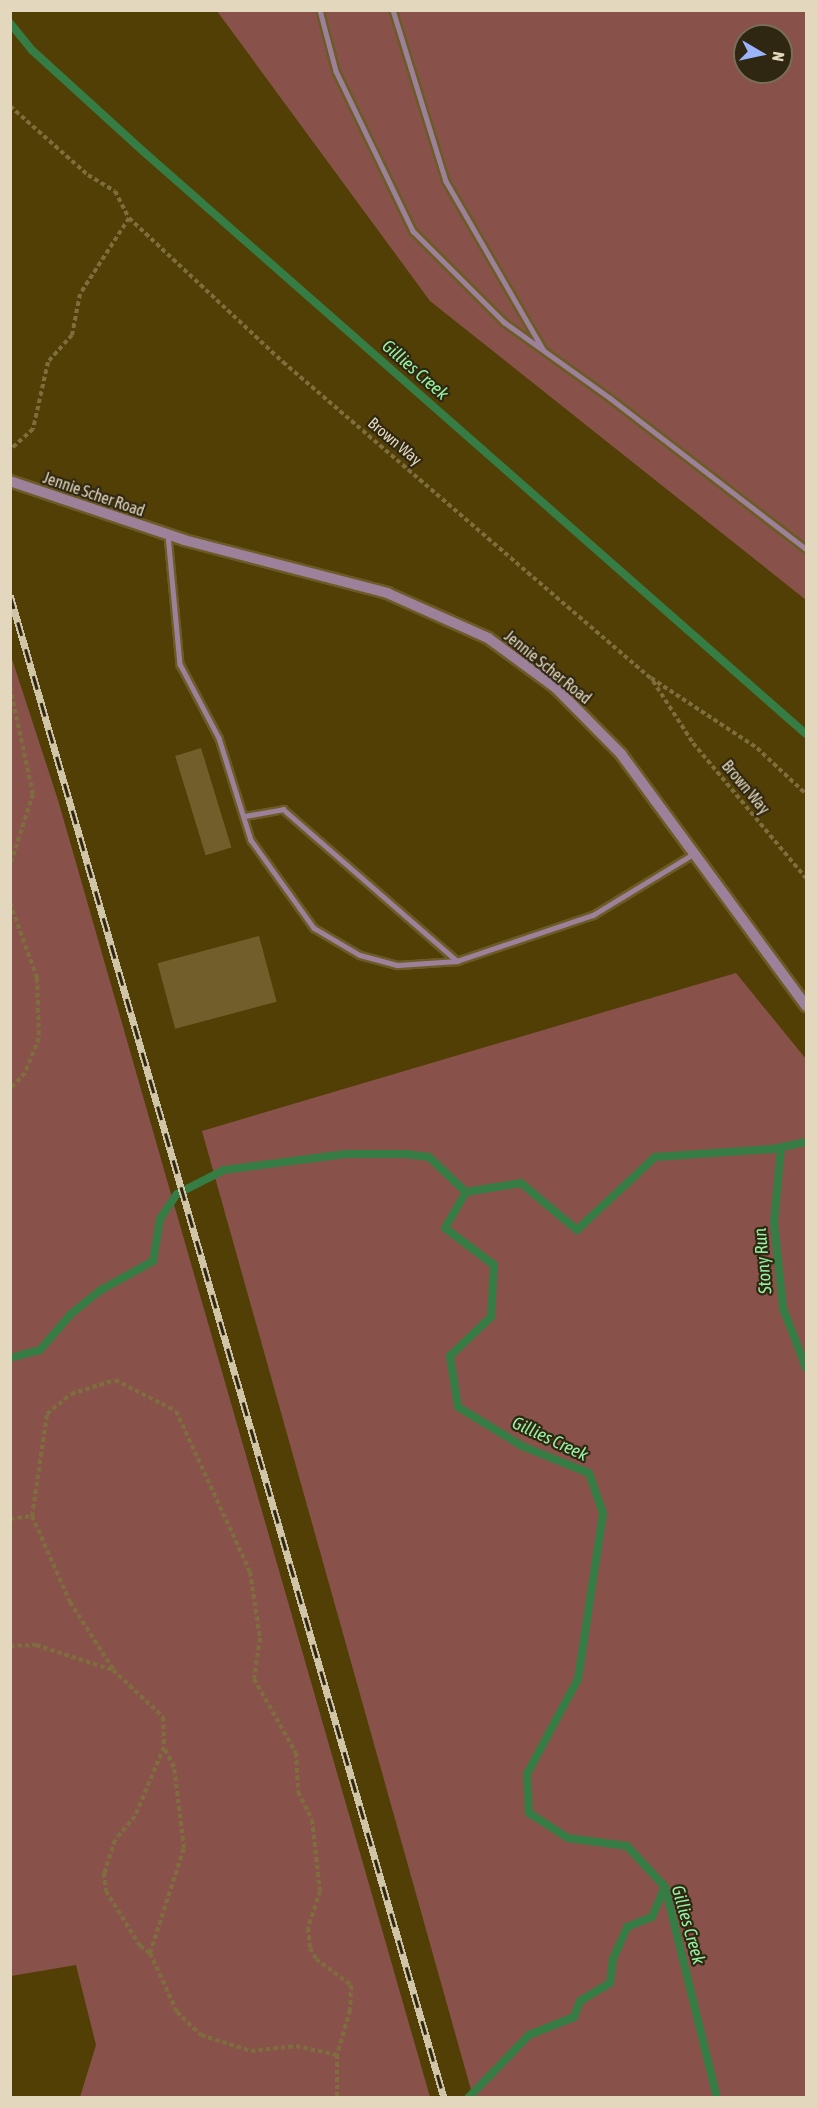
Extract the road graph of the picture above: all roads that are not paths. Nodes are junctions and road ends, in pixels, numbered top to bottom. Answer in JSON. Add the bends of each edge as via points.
{"nodes":[{"id":1,"x":320,"y":10,"type":"edge"},
{"id":2,"x":393,"y":10,"type":"edge"},
{"id":3,"x":544,"y":351,"type":"junction"},
{"id":4,"x":10,"y":481,"type":"edge"},
{"id":5,"x":168,"y":535,"type":"junction"},
{"id":6,"x":807,"y":549,"type":"edge"},
{"id":7,"x":244,"y":816,"type":"junction"},
{"id":8,"x":695,"y":854,"type":"junction"},
{"id":9,"x":457,"y":961,"type":"junction"},
{"id":10,"x":807,"y":1006,"type":"edge"}],
"edges":[{"from":1,"to":3,"type":"lane","via":[[336,71],[412,231],[504,322]]},
{"from":2,"to":3,"type":"lane","via":[[446,180]]},
{"from":3,"to":6,"type":"lane"},
{"from":4,"to":5,"type":"street","name":"Jennie Scher Road"},
{"from":5,"to":7,"type":"lane","via":[[180,664],[219,738]]},
{"from":5,"to":8,"type":"street","name":"Jennie Scher Road","via":[[387,593],[488,638],[585,715],[621,754]]},
{"from":7,"to":9,"type":"lane","via":[[283,809]]},
{"from":7,"to":9,"type":"lane","via":[[251,840],[314,928],[360,955],[388,962]]},
{"from":8,"to":9,"type":"lane","via":[[593,915]]},
{"from":8,"to":10,"type":"street","name":"Jennie Scher Road"}]}
